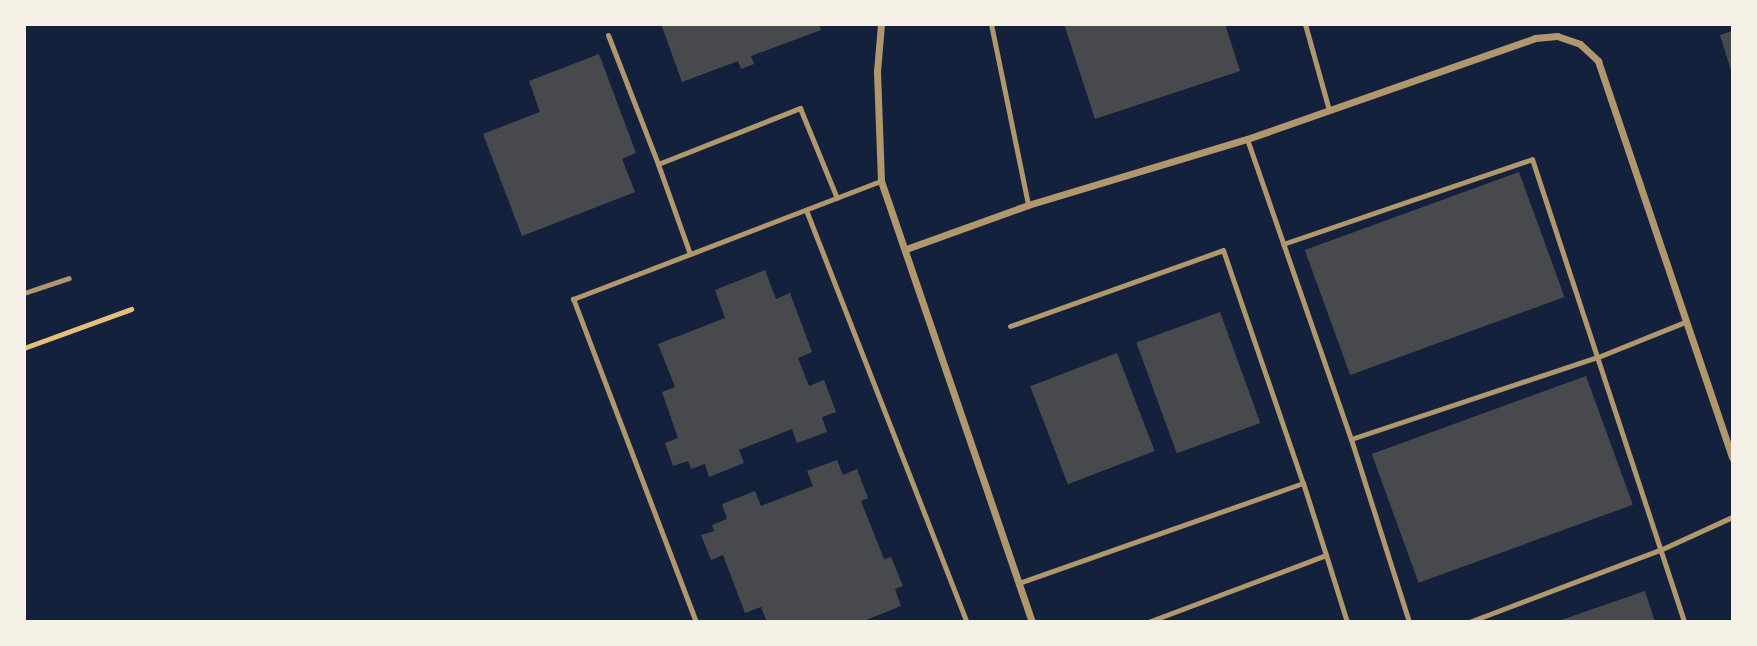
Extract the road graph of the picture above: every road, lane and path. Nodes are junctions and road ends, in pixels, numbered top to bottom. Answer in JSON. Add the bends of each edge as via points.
{"nodes":[{"id":1,"x":881,"y":24,"type":"edge"},
{"id":2,"x":991,"y":24,"type":"edge"},
{"id":3,"x":1304,"y":24,"type":"edge"},
{"id":4,"x":608,"y":34,"type":"dead end"},
{"id":5,"x":1329,"y":110,"type":"junction"},
{"id":6,"x":1247,"y":139,"type":"junction"},
{"id":7,"x":658,"y":164,"type":"junction"},
{"id":8,"x":881,"y":181,"type":"junction"},
{"id":9,"x":837,"y":198,"type":"junction"},
{"id":10,"x":1028,"y":205,"type":"junction"},
{"id":11,"x":806,"y":209,"type":"junction"},
{"id":12,"x":1283,"y":244,"type":"junction"},
{"id":13,"x":906,"y":249,"type":"junction"},
{"id":14,"x":690,"y":254,"type":"junction"},
{"id":15,"x":69,"y":278,"type":"dead end"},
{"id":16,"x":24,"y":293,"type":"edge"},
{"id":17,"x":131,"y":309,"type":"dead end"},
{"id":18,"x":1685,"y":322,"type":"junction"},
{"id":19,"x":1010,"y":326,"type":"dead end"},
{"id":20,"x":24,"y":348,"type":"edge"},
{"id":21,"x":1598,"y":357,"type":"junction"},
{"id":22,"x":1351,"y":439,"type":"junction"},
{"id":23,"x":1732,"y":458,"type":"edge"},
{"id":24,"x":1303,"y":483,"type":"junction"},
{"id":25,"x":1732,"y":517,"type":"edge"},
{"id":26,"x":1660,"y":550,"type":"junction"},
{"id":27,"x":1326,"y":555,"type":"junction"},
{"id":28,"x":1019,"y":583,"type":"junction"},
{"id":29,"x":696,"y":621,"type":"edge"},
{"id":30,"x":967,"y":621,"type":"edge"},
{"id":31,"x":1032,"y":621,"type":"edge"},
{"id":32,"x":1148,"y":621,"type":"edge"},
{"id":33,"x":1347,"y":621,"type":"edge"},
{"id":34,"x":1409,"y":621,"type":"edge"},
{"id":35,"x":1469,"y":621,"type":"edge"},
{"id":36,"x":1684,"y":621,"type":"edge"}],
"edges":[{"from":1,"to":8,"type":"street","via":[[877,72]]},
{"from":2,"to":10,"type":"lane"},
{"from":3,"to":5,"type":"lane"},
{"from":4,"to":7,"type":"lane"},
{"from":5,"to":6,"type":"street"},
{"from":5,"to":18,"type":"street","via":[[1535,38],[1558,36],[1580,44],[1598,61]]},
{"from":6,"to":10,"type":"street"},
{"from":6,"to":12,"type":"lane"},
{"from":7,"to":9,"type":"lane","via":[[800,107]]},
{"from":7,"to":14,"type":"lane"},
{"from":8,"to":9,"type":"lane"},
{"from":8,"to":13,"type":"street"},
{"from":9,"to":11,"type":"lane"},
{"from":10,"to":13,"type":"street"},
{"from":11,"to":14,"type":"lane"},
{"from":11,"to":30,"type":"lane"},
{"from":12,"to":21,"type":"lane","via":[[1532,159]]},
{"from":12,"to":22,"type":"lane"},
{"from":13,"to":28,"type":"street"},
{"from":14,"to":29,"type":"lane","via":[[573,299]]},
{"from":15,"to":16,"type":"lane"},
{"from":17,"to":20,"type":"path"},
{"from":18,"to":21,"type":"lane"},
{"from":18,"to":23,"type":"street"},
{"from":19,"to":24,"type":"lane","via":[[1223,250]]},
{"from":21,"to":22,"type":"lane"},
{"from":21,"to":26,"type":"lane"},
{"from":22,"to":34,"type":"lane"},
{"from":24,"to":27,"type":"lane"},
{"from":24,"to":28,"type":"lane"},
{"from":25,"to":26,"type":"lane"},
{"from":26,"to":35,"type":"lane"},
{"from":26,"to":36,"type":"lane"},
{"from":27,"to":32,"type":"lane"},
{"from":27,"to":33,"type":"lane"},
{"from":28,"to":31,"type":"street"}]}
